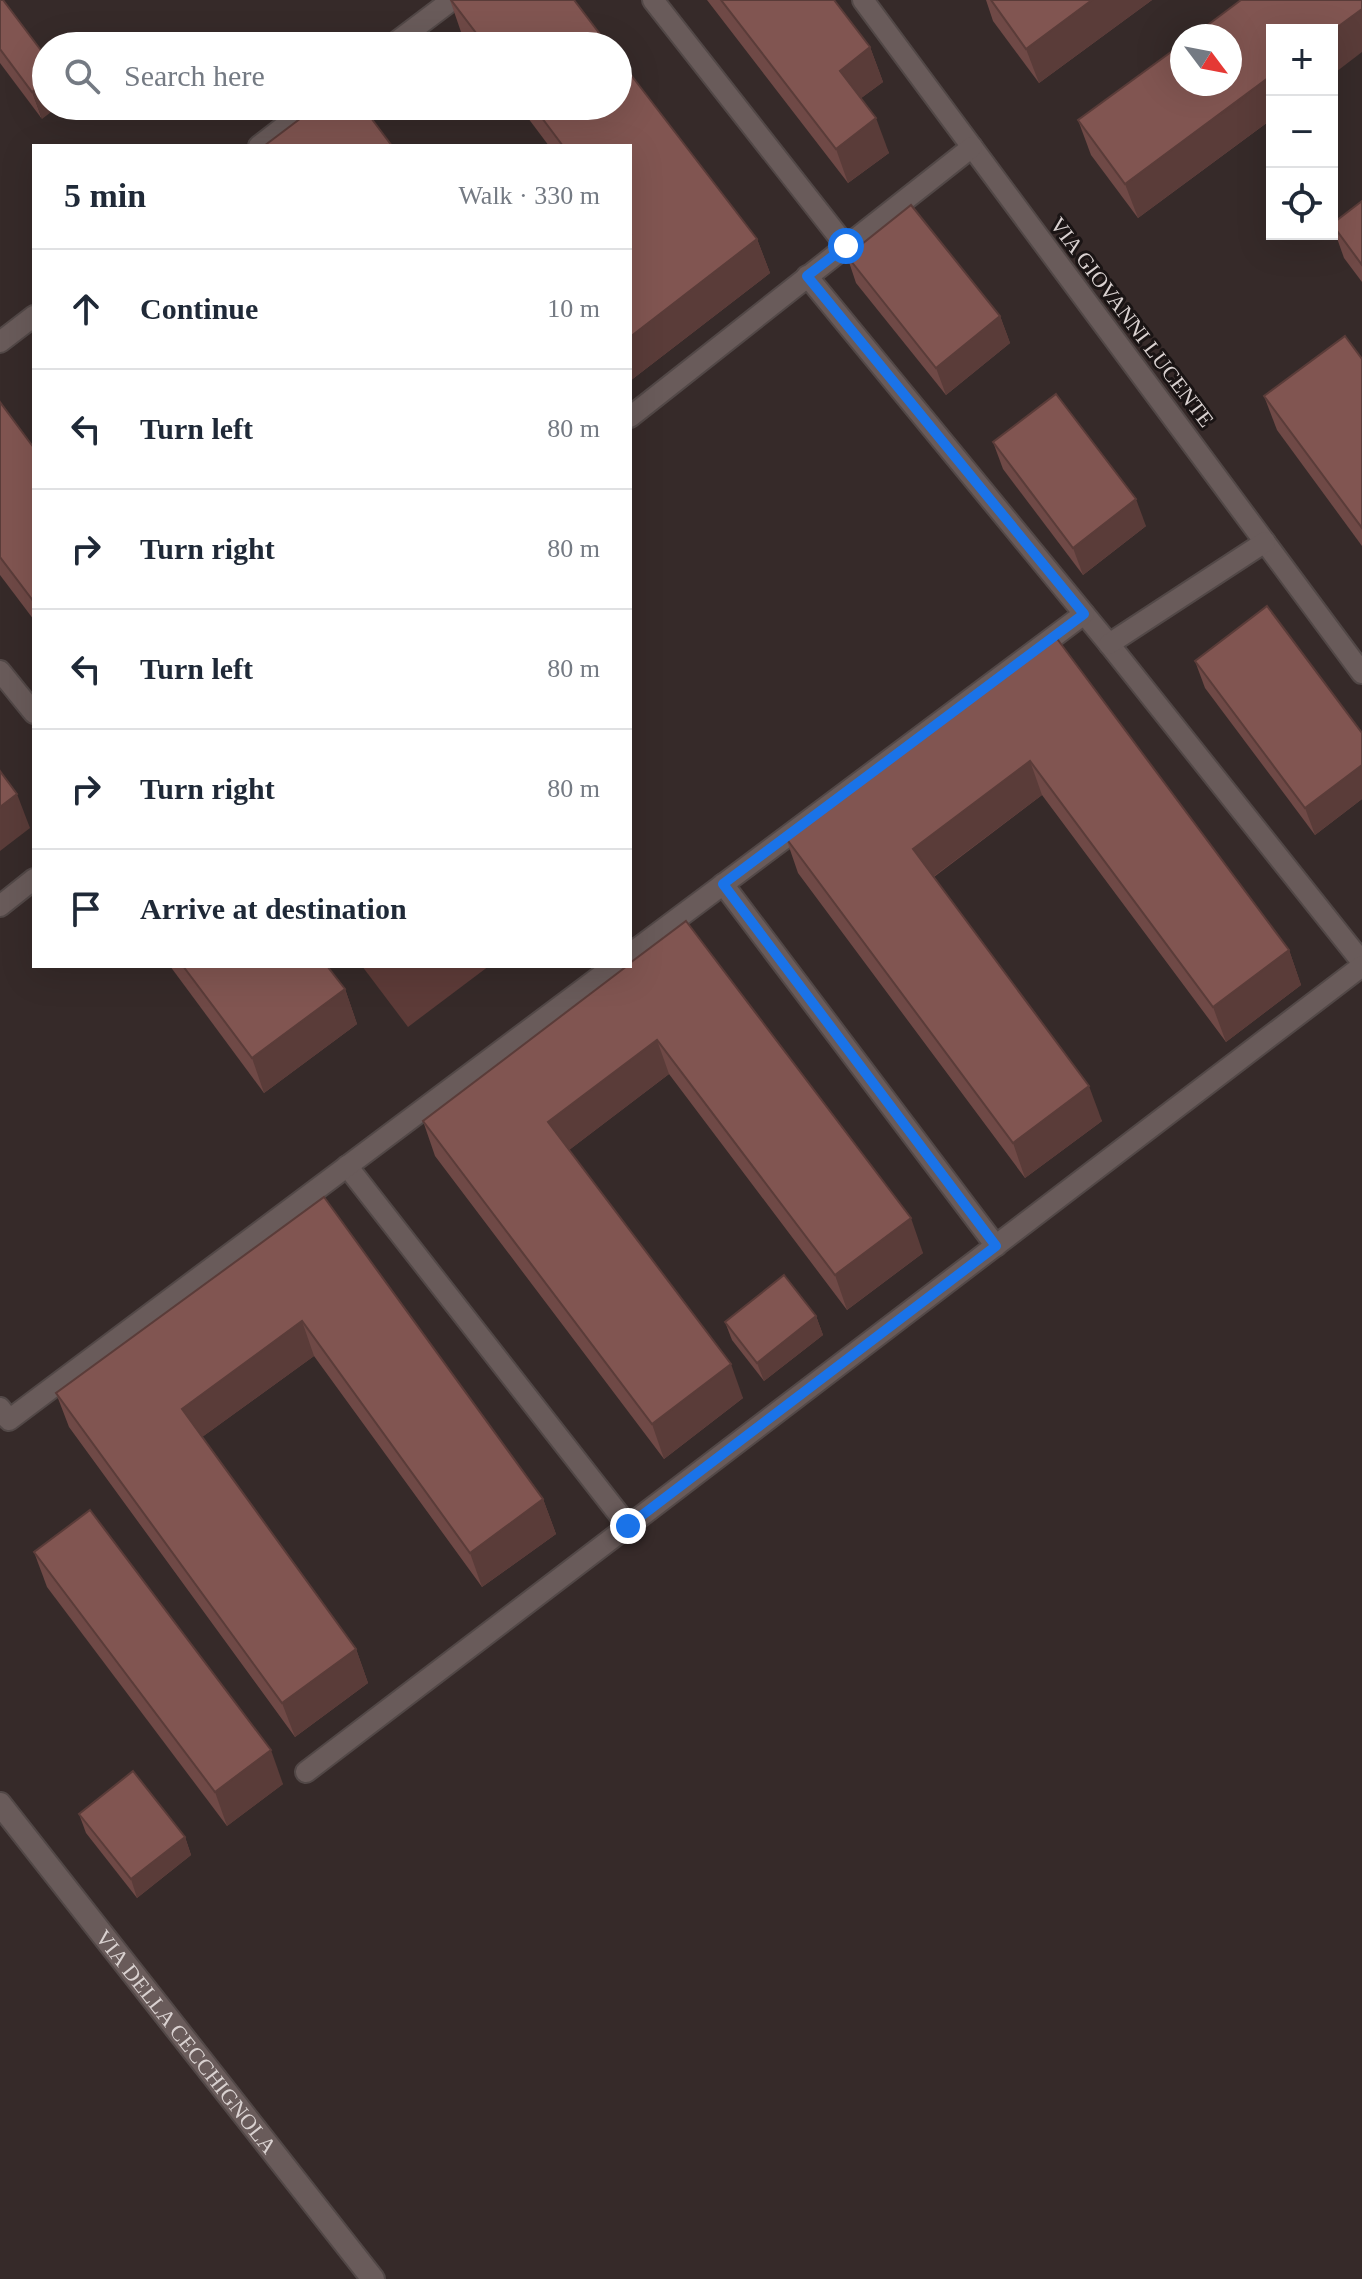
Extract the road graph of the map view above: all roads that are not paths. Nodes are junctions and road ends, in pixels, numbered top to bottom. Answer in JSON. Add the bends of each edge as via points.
{"nodes":[{"id":1,"x":452,"y":0,"type":"edge"},
{"id":2,"x":653,"y":0,"type":"edge"},
{"id":3,"x":863,"y":0,"type":"edge"},
{"id":4,"x":410,"y":32,"type":"edge"},
{"id":5,"x":293,"y":120,"type":"edge"},
{"id":6,"x":262,"y":144,"type":"edge"},
{"id":7,"x":972,"y":147,"type":"junction"},
{"id":8,"x":846,"y":246,"type":"junction"},
{"id":9,"x":807,"y":276,"type":"junction"},
{"id":10,"x":32,"y":318,"type":"edge"},
{"id":11,"x":0,"y":342,"type":"edge"},
{"id":12,"x":632,"y":415,"type":"edge"},
{"id":13,"x":1265,"y":542,"type":"junction"},
{"id":14,"x":1084,"y":614,"type":"junction"},
{"id":15,"x":1109,"y":644,"type":"junction"},
{"id":16,"x":0,"y":671,"type":"edge"},
{"id":17,"x":1362,"y":673,"type":"edge"},
{"id":18,"x":32,"y":711,"type":"edge"},
{"id":19,"x":32,"y":881,"type":"edge"},
{"id":20,"x":723,"y":884,"type":"junction"},
{"id":21,"x":0,"y":906,"type":"edge"},
{"id":22,"x":632,"y":952,"type":"edge"},
{"id":23,"x":1362,"y":964,"type":"edge"},
{"id":24,"x":611,"y":968,"type":"edge"},
{"id":25,"x":347,"y":1166,"type":"junction"},
{"id":26,"x":996,"y":1246,"type":"junction"},
{"id":27,"x":0,"y":1408,"type":"edge"},
{"id":28,"x":628,"y":1526,"type":"junction"},
{"id":29,"x":306,"y":1772,"type":"dead end"},
{"id":30,"x":0,"y":1804,"type":"edge"},
{"id":31,"x":373,"y":2279,"type":"edge"}],
"edges":[{"from":1,"to":4,"type":"lane"},
{"from":2,"to":8,"type":"lane"},
{"from":3,"to":7,"type":"lane","name":"VIA GIOVANNI LUCENTE"},
{"from":5,"to":6,"type":"lane"},
{"from":7,"to":8,"type":"lane"},
{"from":7,"to":13,"type":"lane","name":"VIA GIOVANNI LUCENTE"},
{"from":8,"to":9,"type":"lane"},
{"from":9,"to":12,"type":"lane"},
{"from":9,"to":14,"type":"lane"},
{"from":10,"to":11,"type":"lane"},
{"from":13,"to":15,"type":"lane"},
{"from":13,"to":17,"type":"lane","name":"VIA GIOVANNI LUCENTE"},
{"from":14,"to":15,"type":"lane"},
{"from":14,"to":20,"type":"lane"},
{"from":15,"to":23,"type":"lane"},
{"from":16,"to":18,"type":"lane"},
{"from":19,"to":21,"type":"lane"},
{"from":20,"to":22,"type":"lane"},
{"from":20,"to":26,"type":"lane"},
{"from":23,"to":26,"type":"lane"},
{"from":24,"to":25,"type":"lane"},
{"from":25,"to":27,"type":"lane","via":[[9,1420]]},
{"from":25,"to":28,"type":"lane"},
{"from":26,"to":28,"type":"lane"},
{"from":28,"to":29,"type":"lane"},
{"from":30,"to":31,"type":"street","name":"VIA DELLA CECCHIGNOLA"}]}
